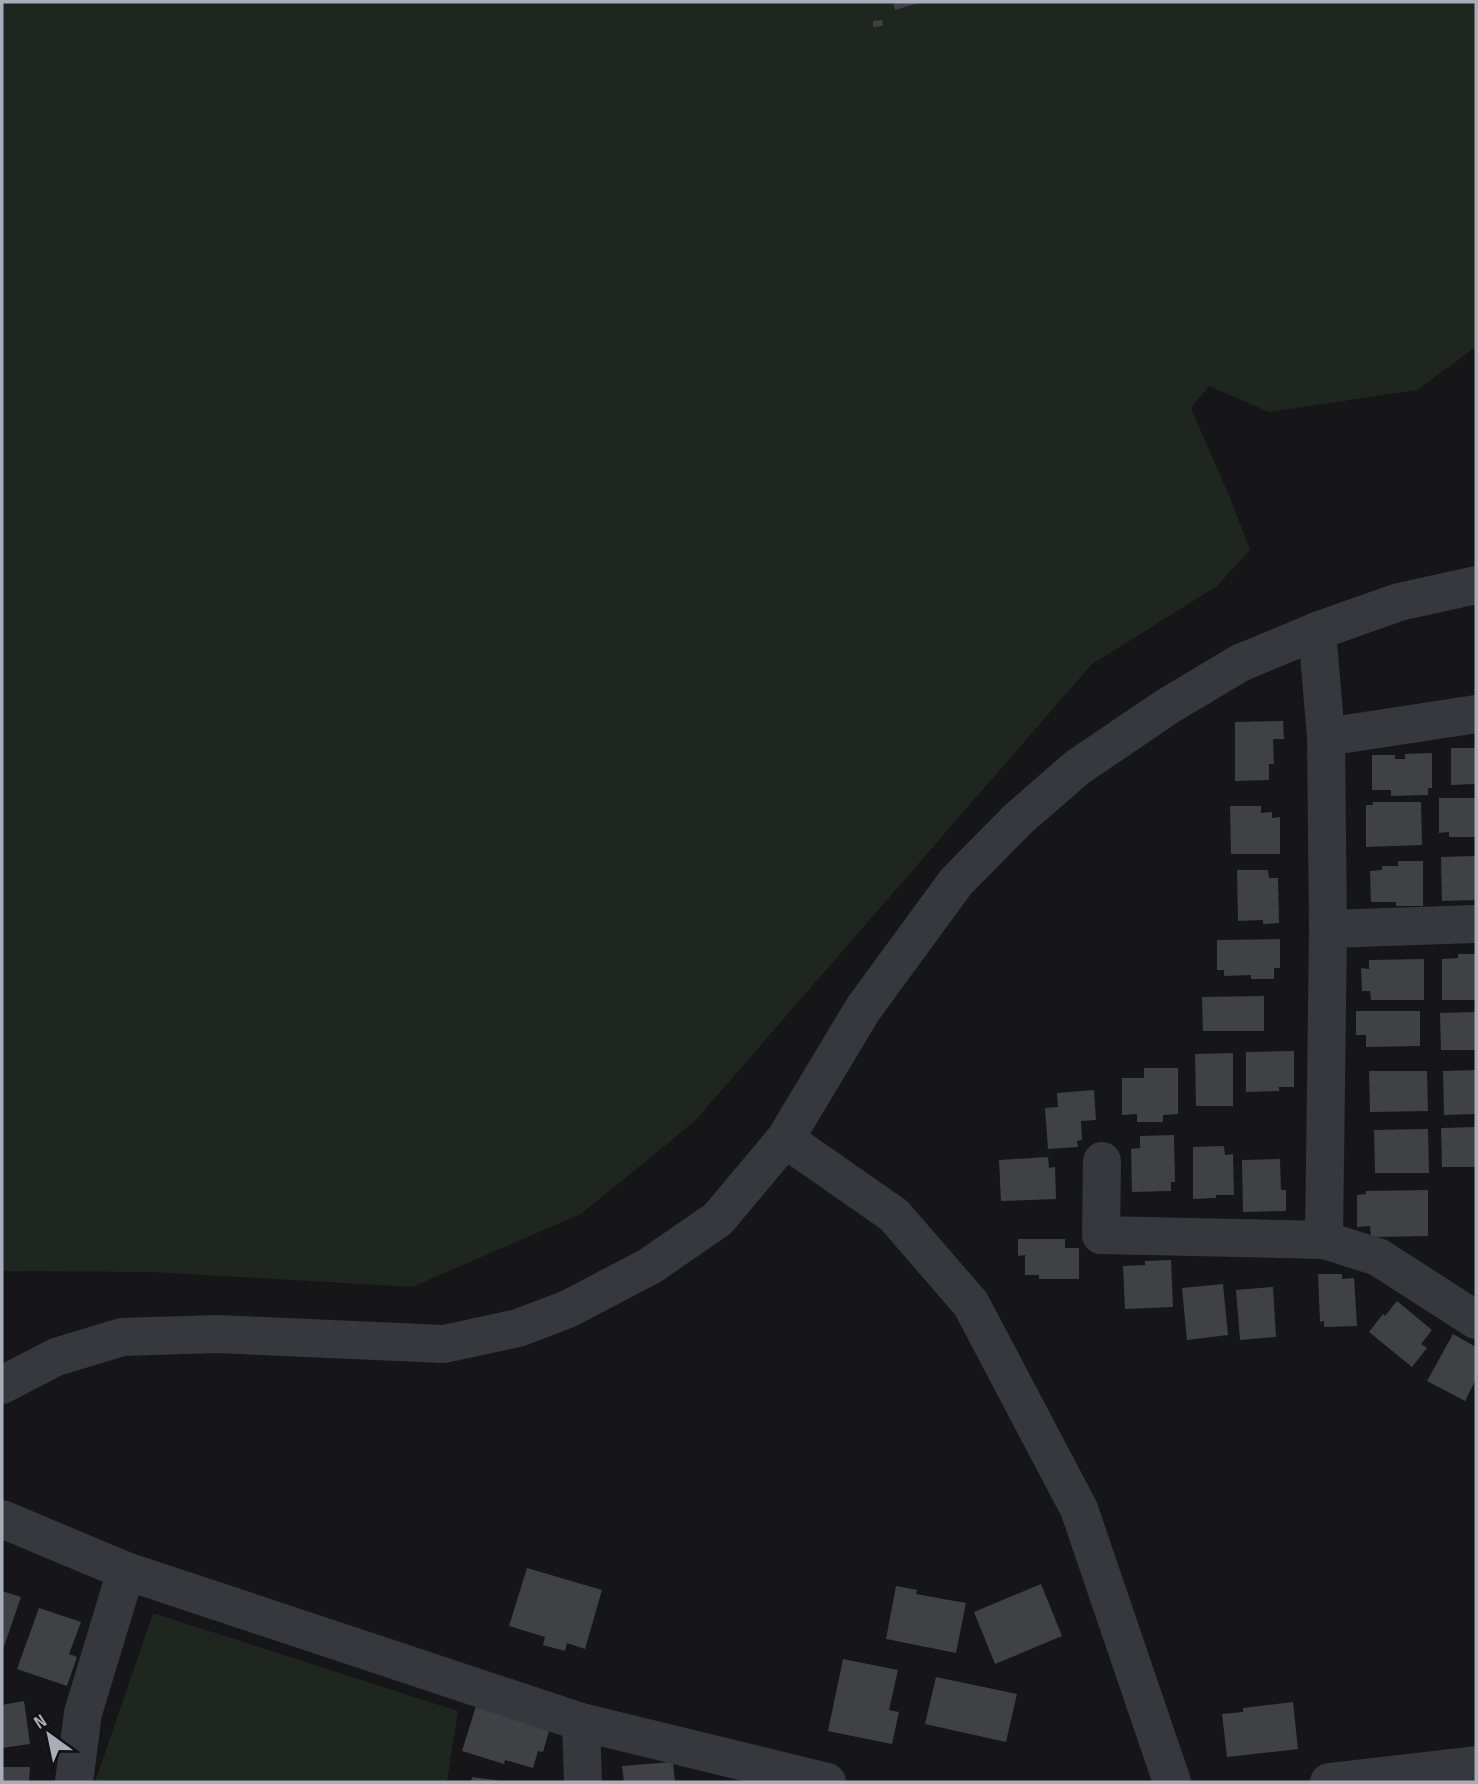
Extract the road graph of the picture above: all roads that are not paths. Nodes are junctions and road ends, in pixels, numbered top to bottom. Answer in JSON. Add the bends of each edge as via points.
{"nodes":[{"id":1,"x":1476,"y":584,"type":"edge"},
{"id":2,"x":1317,"y":631,"type":"junction"},
{"id":3,"x":1476,"y":714,"type":"edge"},
{"id":4,"x":1326,"y":737,"type":"junction"},
{"id":5,"x":1476,"y":924,"type":"edge"},
{"id":6,"x":1328,"y":929,"type":"junction"},
{"id":7,"x":785,"y":1139,"type":"junction"},
{"id":8,"x":1102,"y":1161,"type":"dead end"},
{"id":9,"x":1324,"y":1240,"type":"junction"},
{"id":10,"x":1476,"y":1320,"type":"edge"},
{"id":11,"x":2,"y":1385,"type":"edge"},
{"id":12,"x":2,"y":1519,"type":"edge"},
{"id":13,"x":126,"y":1571,"type":"junction"},
{"id":14,"x":581,"y":1722,"type":"junction"},
{"id":15,"x":1476,"y":1765,"type":"edge"},
{"id":16,"x":74,"y":1782,"type":"edge"},
{"id":17,"x":583,"y":1782,"type":"edge"},
{"id":18,"x":827,"y":1782,"type":"edge"},
{"id":19,"x":1172,"y":1782,"type":"edge"},
{"id":20,"x":1329,"y":1782,"type":"edge"}],
"edges":[{"from":1,"to":2,"type":"street","via":[[1399,602]]},
{"from":2,"to":4,"type":"street"},
{"from":2,"to":7,"type":"street","via":[[1240,663],[1168,706],[1078,767],[1017,820],[957,882],[863,1009]]},
{"from":3,"to":4,"type":"street"},
{"from":4,"to":6,"type":"street"},
{"from":5,"to":6,"type":"street"},
{"from":6,"to":9,"type":"street"},
{"from":7,"to":11,"type":"street","via":[[718,1219],[650,1266],[568,1309],[519,1328],[444,1345],[217,1334],[122,1338],[56,1357]]},
{"from":7,"to":19,"type":"street","via":[[894,1215],[971,1304],[1079,1509]]},
{"from":8,"to":9,"type":"street","via":[[1101,1235]]},
{"from":9,"to":10,"type":"street","via":[[1378,1257]]},
{"from":12,"to":13,"type":"street"},
{"from":13,"to":14,"type":"street"},
{"from":13,"to":16,"type":"street","via":[[83,1713]]},
{"from":14,"to":17,"type":"street"},
{"from":14,"to":18,"type":"street"},
{"from":15,"to":20,"type":"street"}]}
